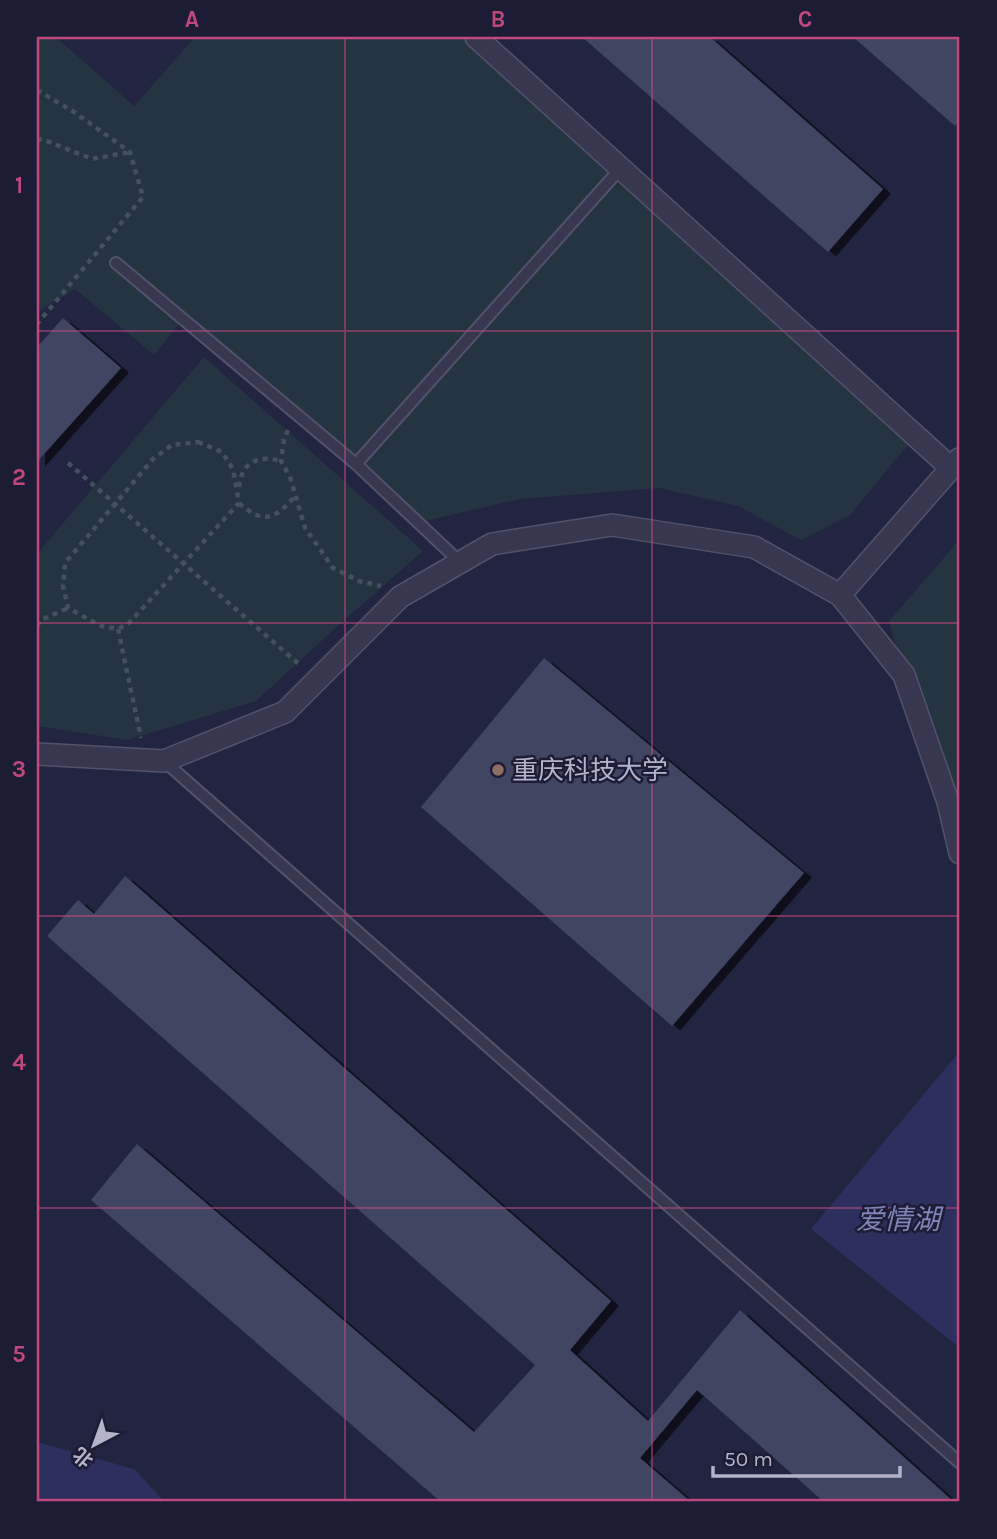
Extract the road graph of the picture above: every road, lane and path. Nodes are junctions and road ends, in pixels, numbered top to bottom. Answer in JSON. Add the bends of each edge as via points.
{"nodes":[{"id":1,"x":475,"y":37,"type":"edge"},
{"id":2,"x":37,"y":90,"type":"edge"},
{"id":3,"x":37,"y":140,"type":"edge"},
{"id":4,"x":130,"y":152,"type":"junction"},
{"id":5,"x":620,"y":169,"type":"junction"},
{"id":6,"x":37,"y":182,"type":"edge"},
{"id":7,"x":37,"y":188,"type":"edge"},
{"id":8,"x":116,"y":263,"type":"dead end"},
{"id":9,"x":37,"y":324,"type":"edge"},
{"id":10,"x":297,"y":414,"type":"junction"},
{"id":11,"x":281,"y":461,"type":"junction"},
{"id":12,"x":68,"y":463,"type":"dead end"},
{"id":13,"x":956,"y":463,"type":"edge"},
{"id":14,"x":356,"y":464,"type":"junction"},
{"id":15,"x":239,"y":491,"type":"junction"},
{"id":16,"x":294,"y":497,"type":"junction"},
{"id":17,"x":239,"y":503,"type":"junction"},
{"id":18,"x":115,"y":504,"type":"junction"},
{"id":19,"x":460,"y":562,"type":"junction"},
{"id":20,"x":184,"y":564,"type":"junction"},
{"id":21,"x":840,"y":595,"type":"junction"},
{"id":22,"x":400,"y":597,"type":"junction"},
{"id":23,"x":68,"y":608,"type":"junction"},
{"id":24,"x":37,"y":626,"type":"edge"},
{"id":25,"x":118,"y":629,"type":"junction"},
{"id":26,"x":317,"y":680,"type":"junction"},
{"id":27,"x":37,"y":754,"type":"edge"},
{"id":28,"x":155,"y":760,"type":"junction"},
{"id":29,"x":960,"y":853,"type":"edge"},
{"id":30,"x":960,"y":1463,"type":"edge"}],
"edges":[{"from":1,"to":5,"type":"street"},
{"from":2,"to":4,"type":"path"},
{"from":3,"to":4,"type":"path","via":[[92,159]]},
{"from":4,"to":9,"type":"path","via":[[143,197]]},
{"from":5,"to":13,"type":"street"},
{"from":5,"to":14,"type":"lane"},
{"from":6,"to":7,"type":"path"},
{"from":8,"to":10,"type":"lane"},
{"from":10,"to":11,"type":"path","via":[[284,439]]},
{"from":10,"to":14,"type":"lane"},
{"from":11,"to":15,"type":"path","via":[[265,457],[249,464],[240,478]]},
{"from":11,"to":16,"type":"path"},
{"from":12,"to":18,"type":"path"},
{"from":13,"to":21,"type":"street"},
{"from":14,"to":19,"type":"lane"},
{"from":15,"to":17,"type":"path"},
{"from":15,"to":18,"type":"path","via":[[233,468],[222,452],[198,442],[172,445],[153,459]]},
{"from":16,"to":17,"type":"path","via":[[278,514],[267,518]]},
{"from":16,"to":22,"type":"path","via":[[304,528],[333,568]]},
{"from":17,"to":20,"type":"path"},
{"from":18,"to":20,"type":"path"},
{"from":18,"to":23,"type":"path","via":[[65,563],[63,586]]},
{"from":19,"to":21,"type":"street","via":[[492,544],[612,525],[754,547]]},
{"from":19,"to":22,"type":"street"},
{"from":20,"to":25,"type":"path"},
{"from":20,"to":26,"type":"path"},
{"from":21,"to":29,"type":"street","via":[[904,675],[948,802]]},
{"from":22,"to":26,"type":"street"},
{"from":23,"to":24,"type":"path"},
{"from":23,"to":25,"type":"path","via":[[101,626]]},
{"from":25,"to":28,"type":"path"},
{"from":26,"to":28,"type":"street","via":[[285,712]]},
{"from":27,"to":28,"type":"street"},
{"from":28,"to":30,"type":"lane"}]}
